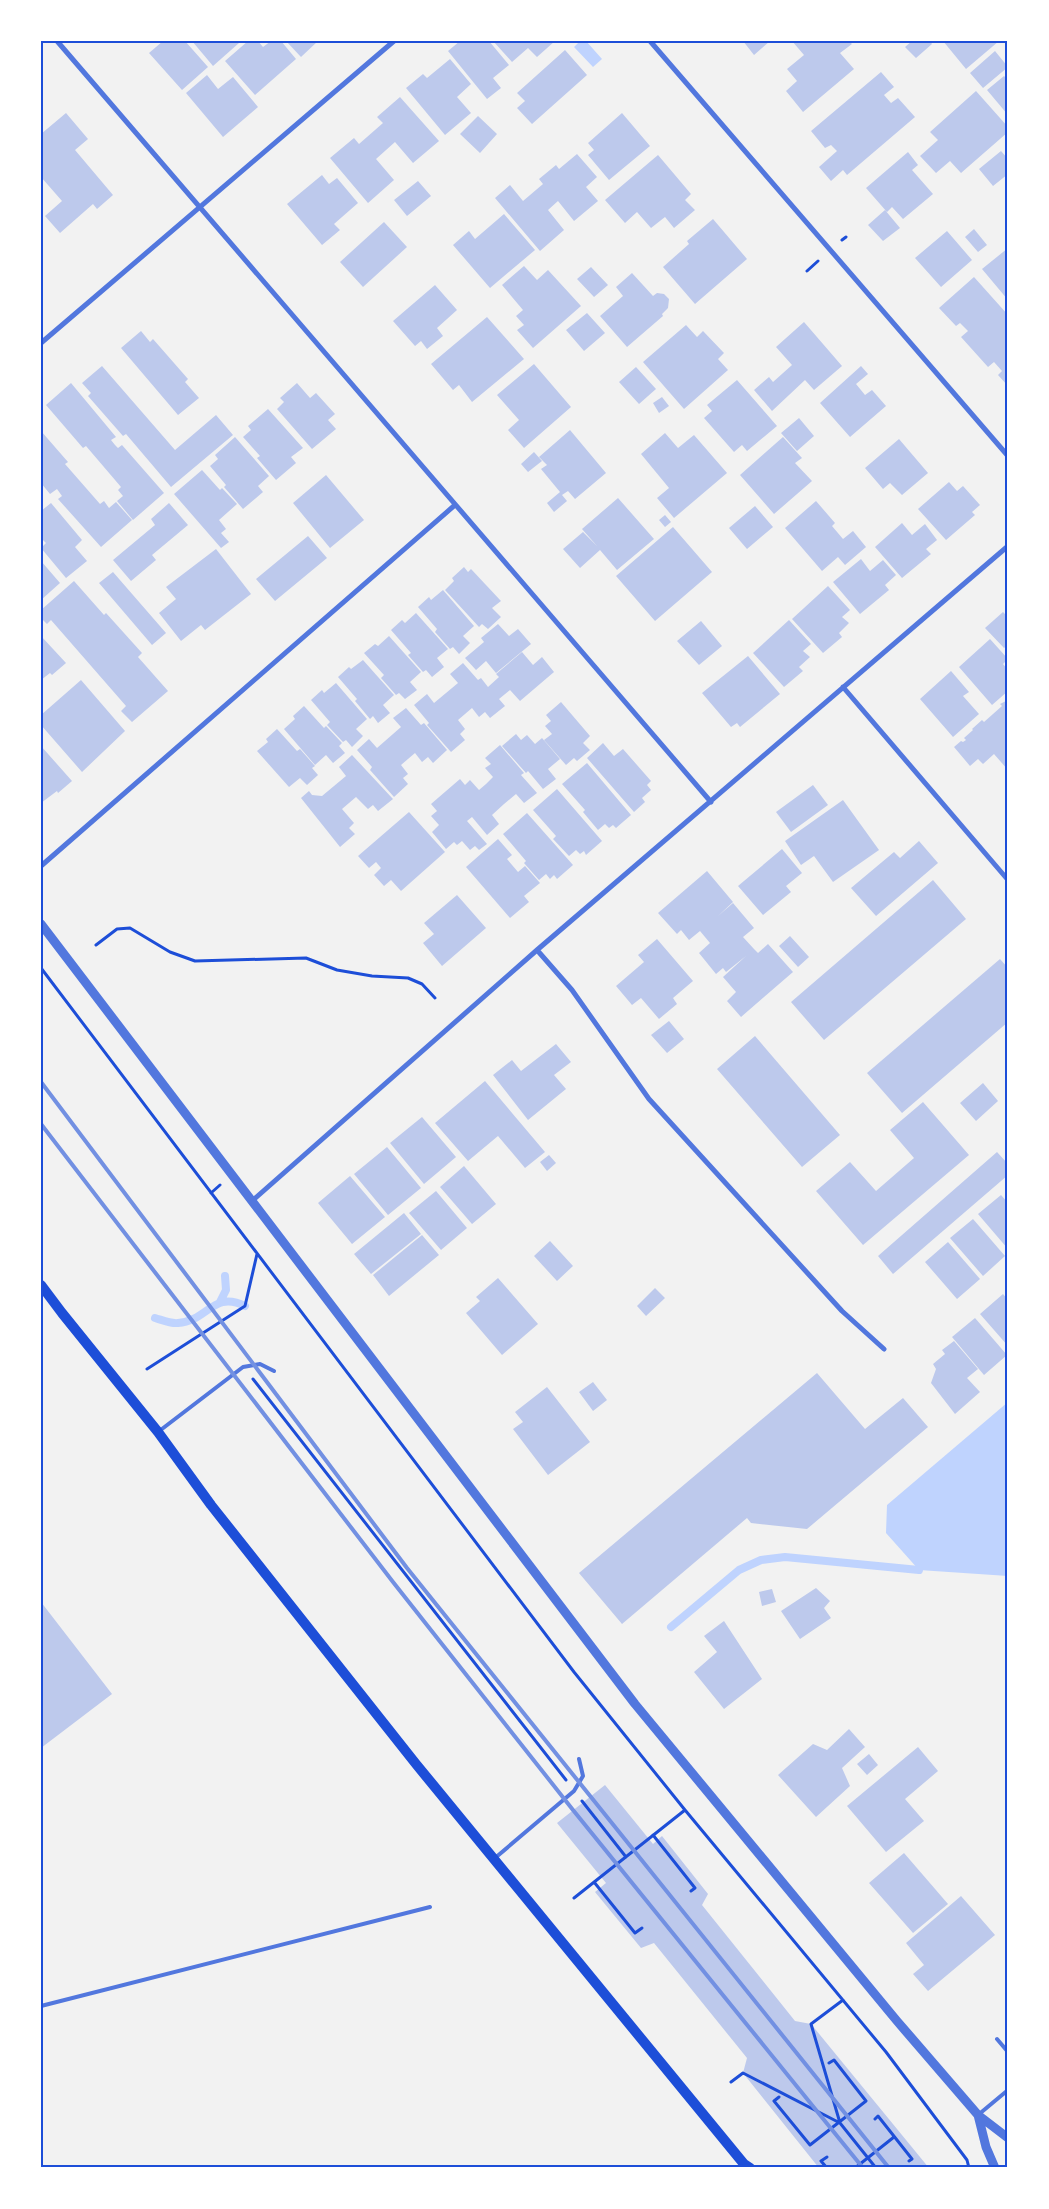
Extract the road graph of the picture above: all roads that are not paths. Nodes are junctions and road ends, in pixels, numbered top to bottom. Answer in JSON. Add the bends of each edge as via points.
{"nodes":[{"id":1,"x":57,"y":41,"type":"edge"},
{"id":2,"x":394,"y":41,"type":"edge"},
{"id":3,"x":650,"y":41,"type":"edge"},
{"id":4,"x":198,"y":207,"type":"junction"},
{"id":5,"x":41,"y":343,"type":"edge"},
{"id":6,"x":1008,"y":456,"type":"edge"},
{"id":7,"x":455,"y":505,"type":"junction"},
{"id":8,"x":1008,"y":546,"type":"edge"},
{"id":9,"x":843,"y":687,"type":"junction"},
{"id":10,"x":712,"y":802,"type":"junction"},
{"id":11,"x":41,"y":866,"type":"edge"},
{"id":12,"x":1008,"y":880,"type":"edge"},
{"id":13,"x":41,"y":924,"type":"edge"},
{"id":14,"x":537,"y":950,"type":"junction"},
{"id":15,"x":252,"y":1201,"type":"junction"},
{"id":16,"x":41,"y":1285,"type":"edge"},
{"id":17,"x":884,"y":1349,"type":"dead end"},
{"id":18,"x":274,"y":1371,"type":"dead end"},
{"id":19,"x":158,"y":1432,"type":"junction"},
{"id":20,"x":579,"y":1760,"type":"dead end"},
{"id":21,"x":495,"y":1858,"type":"junction"},
{"id":22,"x":430,"y":1907,"type":"dead end"},
{"id":23,"x":41,"y":2006,"type":"edge"},
{"id":24,"x":997,"y":2039,"type":"dead end"},
{"id":25,"x":1008,"y":2052,"type":"edge"},
{"id":26,"x":1008,"y":2090,"type":"edge"},
{"id":27,"x":978,"y":2115,"type":"junction"},
{"id":28,"x":1008,"y":2138,"type":"edge"},
{"id":29,"x":746,"y":2166,"type":"edge"},
{"id":30,"x":995,"y":2168,"type":"edge"}],
"edges":[{"from":1,"to":4,"type":"street"},
{"from":2,"to":4,"type":"street"},
{"from":3,"to":6,"type":"street"},
{"from":4,"to":5,"type":"street"},
{"from":4,"to":7,"type":"street"},
{"from":7,"to":10,"type":"street"},
{"from":7,"to":11,"type":"street"},
{"from":8,"to":9,"type":"street"},
{"from":9,"to":10,"type":"street"},
{"from":9,"to":12,"type":"street"},
{"from":10,"to":14,"type":"street"},
{"from":13,"to":15,"type":"street"},
{"from":14,"to":15,"type":"street"},
{"from":14,"to":17,"type":"street","via":[[572,990],[657,1108],[842,1311]]},
{"from":15,"to":27,"type":"street","via":[[635,1704]]},
{"from":16,"to":19,"type":"main road"},
{"from":18,"to":19,"type":"lane","via":[[260,1364],[243,1367]]},
{"from":19,"to":21,"type":"main road","via":[[211,1505],[416,1764]]},
{"from":20,"to":21,"type":"lane","via":[[583,1776],[574,1791]]},
{"from":21,"to":29,"type":"main road"},
{"from":22,"to":23,"type":"lane"},
{"from":24,"to":25,"type":"lane"},
{"from":26,"to":27,"type":"lane"},
{"from":27,"to":28,"type":"street"},
{"from":27,"to":30,"type":"street"}]}
